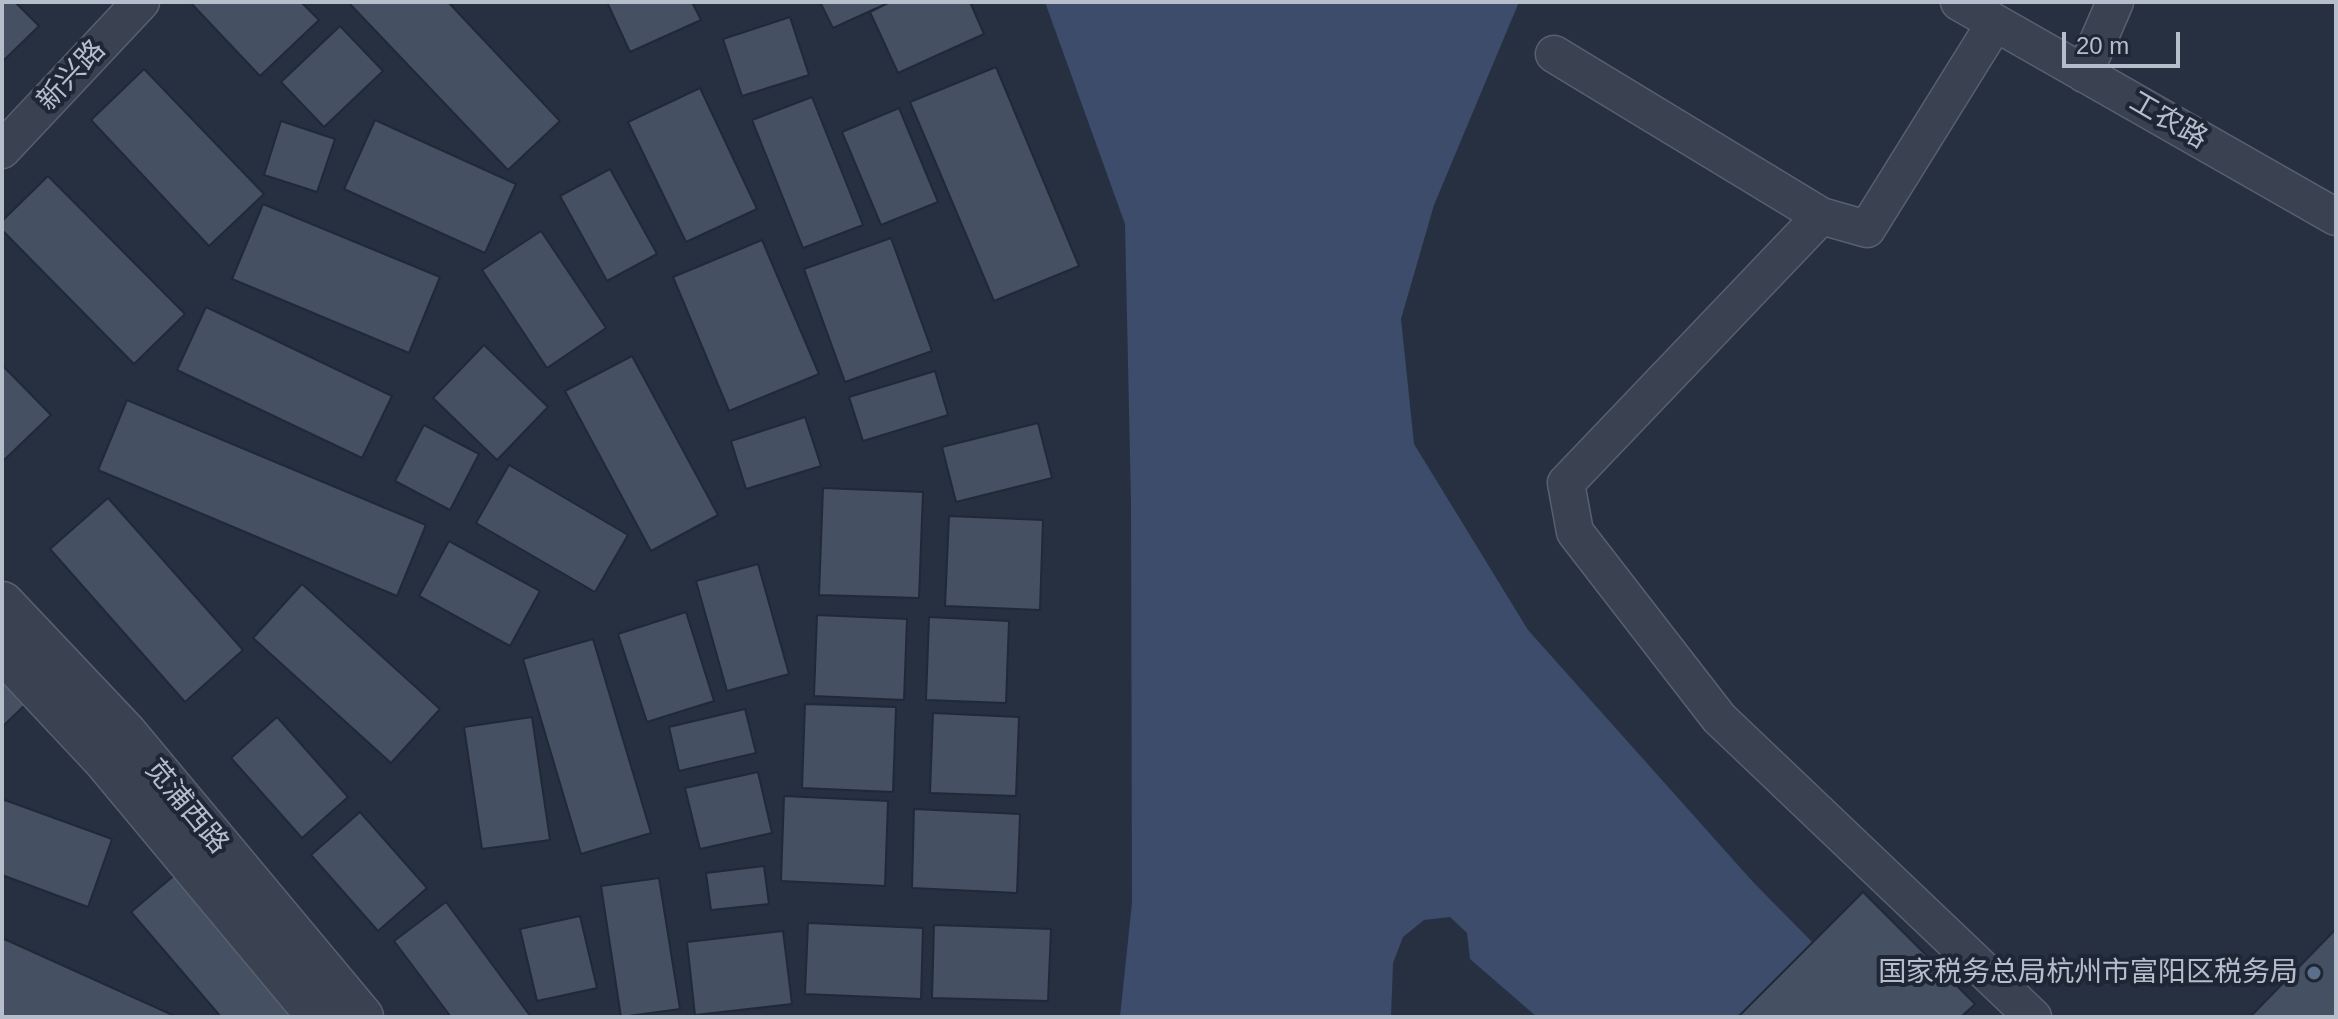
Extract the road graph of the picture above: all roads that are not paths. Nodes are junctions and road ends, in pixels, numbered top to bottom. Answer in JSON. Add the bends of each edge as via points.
{"nodes":[{"id":1,"x":141,"y":2,"type":"edge"},
{"id":2,"x":1959,"y":2,"type":"edge"},
{"id":3,"x":2115,"y":2,"type":"edge"},
{"id":4,"x":1995,"y":23,"type":"junction"},
{"id":5,"x":1554,"y":54,"type":"dead end"},
{"id":6,"x":2084,"y":74,"type":"junction"},
{"id":7,"x":2,"y":150,"type":"edge"},
{"id":8,"x":1821,"y":216,"type":"junction"},
{"id":9,"x":2336,"y":217,"type":"edge"},
{"id":10,"x":2,"y":604,"type":"edge"},
{"id":11,"x":2,"y":649,"type":"edge"},
{"id":12,"x":320,"y":1017,"type":"edge"},
{"id":13,"x":361,"y":1017,"type":"edge"},
{"id":14,"x":2033,"y":1017,"type":"edge"}],
"edges":[{"from":1,"to":7,"type":"street","name":"新兴路"},
{"from":2,"to":4,"type":"street","name":"工农路"},
{"from":3,"to":6,"type":"street"},
{"from":4,"to":6,"type":"street","name":"工农路"},
{"from":4,"to":8,"type":"street","via":[[1867,229]]},
{"from":5,"to":8,"type":"street"},
{"from":6,"to":9,"type":"street","name":"工农路"},
{"from":8,"to":14,"type":"street","via":[[1566,483],[1575,532],[1719,718]]},
{"from":10,"to":13,"type":"street","name":"苋浦西路","via":[[125,734]]},
{"from":11,"to":12,"type":"street","name":"苋浦西路","via":[[105,759]]}]}
